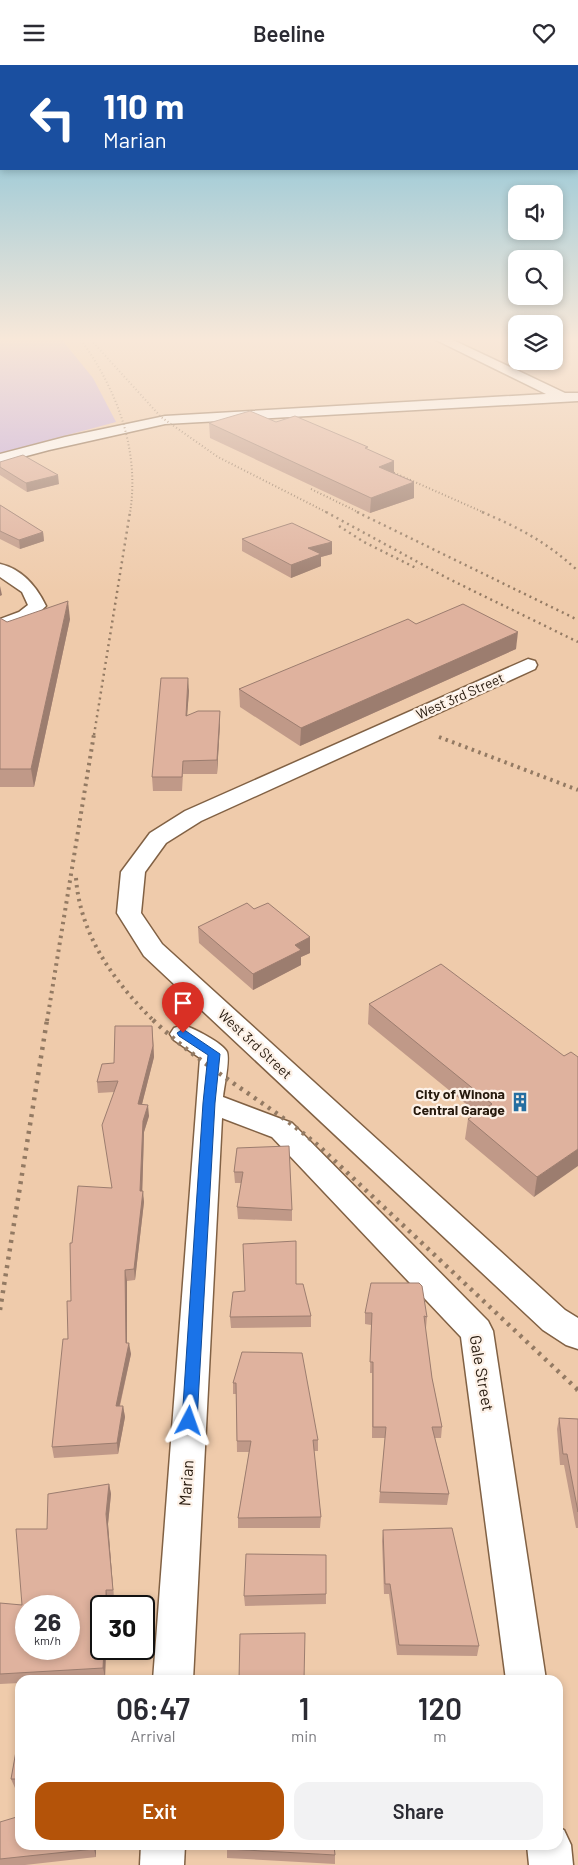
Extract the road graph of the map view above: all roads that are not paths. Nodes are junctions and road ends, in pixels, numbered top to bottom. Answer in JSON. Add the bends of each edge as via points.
{"nodes":[{"id":1,"x":136,"y":424,"type":"edge"},
{"id":2,"x":0,"y":459,"type":"edge"},
{"id":3,"x":0,"y":569,"type":"edge"},
{"id":4,"x":0,"y":625,"type":"edge"},
{"id":5,"x":528,"y":665,"type":"dead end"},
{"id":6,"x":183,"y":1033,"type":"dead end"},
{"id":7,"x":209,"y":1103,"type":"junction"},
{"id":8,"x":578,"y":1335,"type":"edge"},
{"id":9,"x":174,"y":1675,"type":"edge"},
{"id":10,"x":525,"y":1675,"type":"edge"},
{"id":11,"x":163,"y":1850,"type":"edge"},
{"id":12,"x":550,"y":1850,"type":"edge"},
{"id":13,"x":162,"y":1865,"type":"edge"},
{"id":14,"x":552,"y":1865,"type":"edge"}],
"edges":[{"from":1,"to":2,"type":"street"},
{"from":3,"to":4,"type":"street","via":[[29,589],[37,606],[25,617]]},
{"from":5,"to":8,"type":"street","name":"West 3rd Street","via":[[194,816],[158,838],[133,872],[129,913],[153,950],[554,1320]]},
{"from":6,"to":7,"type":"street","name":"Marian","via":[[214,1054]]},
{"from":7,"to":9,"type":"street","name":"Marian"},
{"from":7,"to":10,"type":"street","name":"Gale Street","via":[[282,1130],[477,1331]]},
{"from":11,"to":13,"type":"street"},
{"from":12,"to":14,"type":"street"}]}
